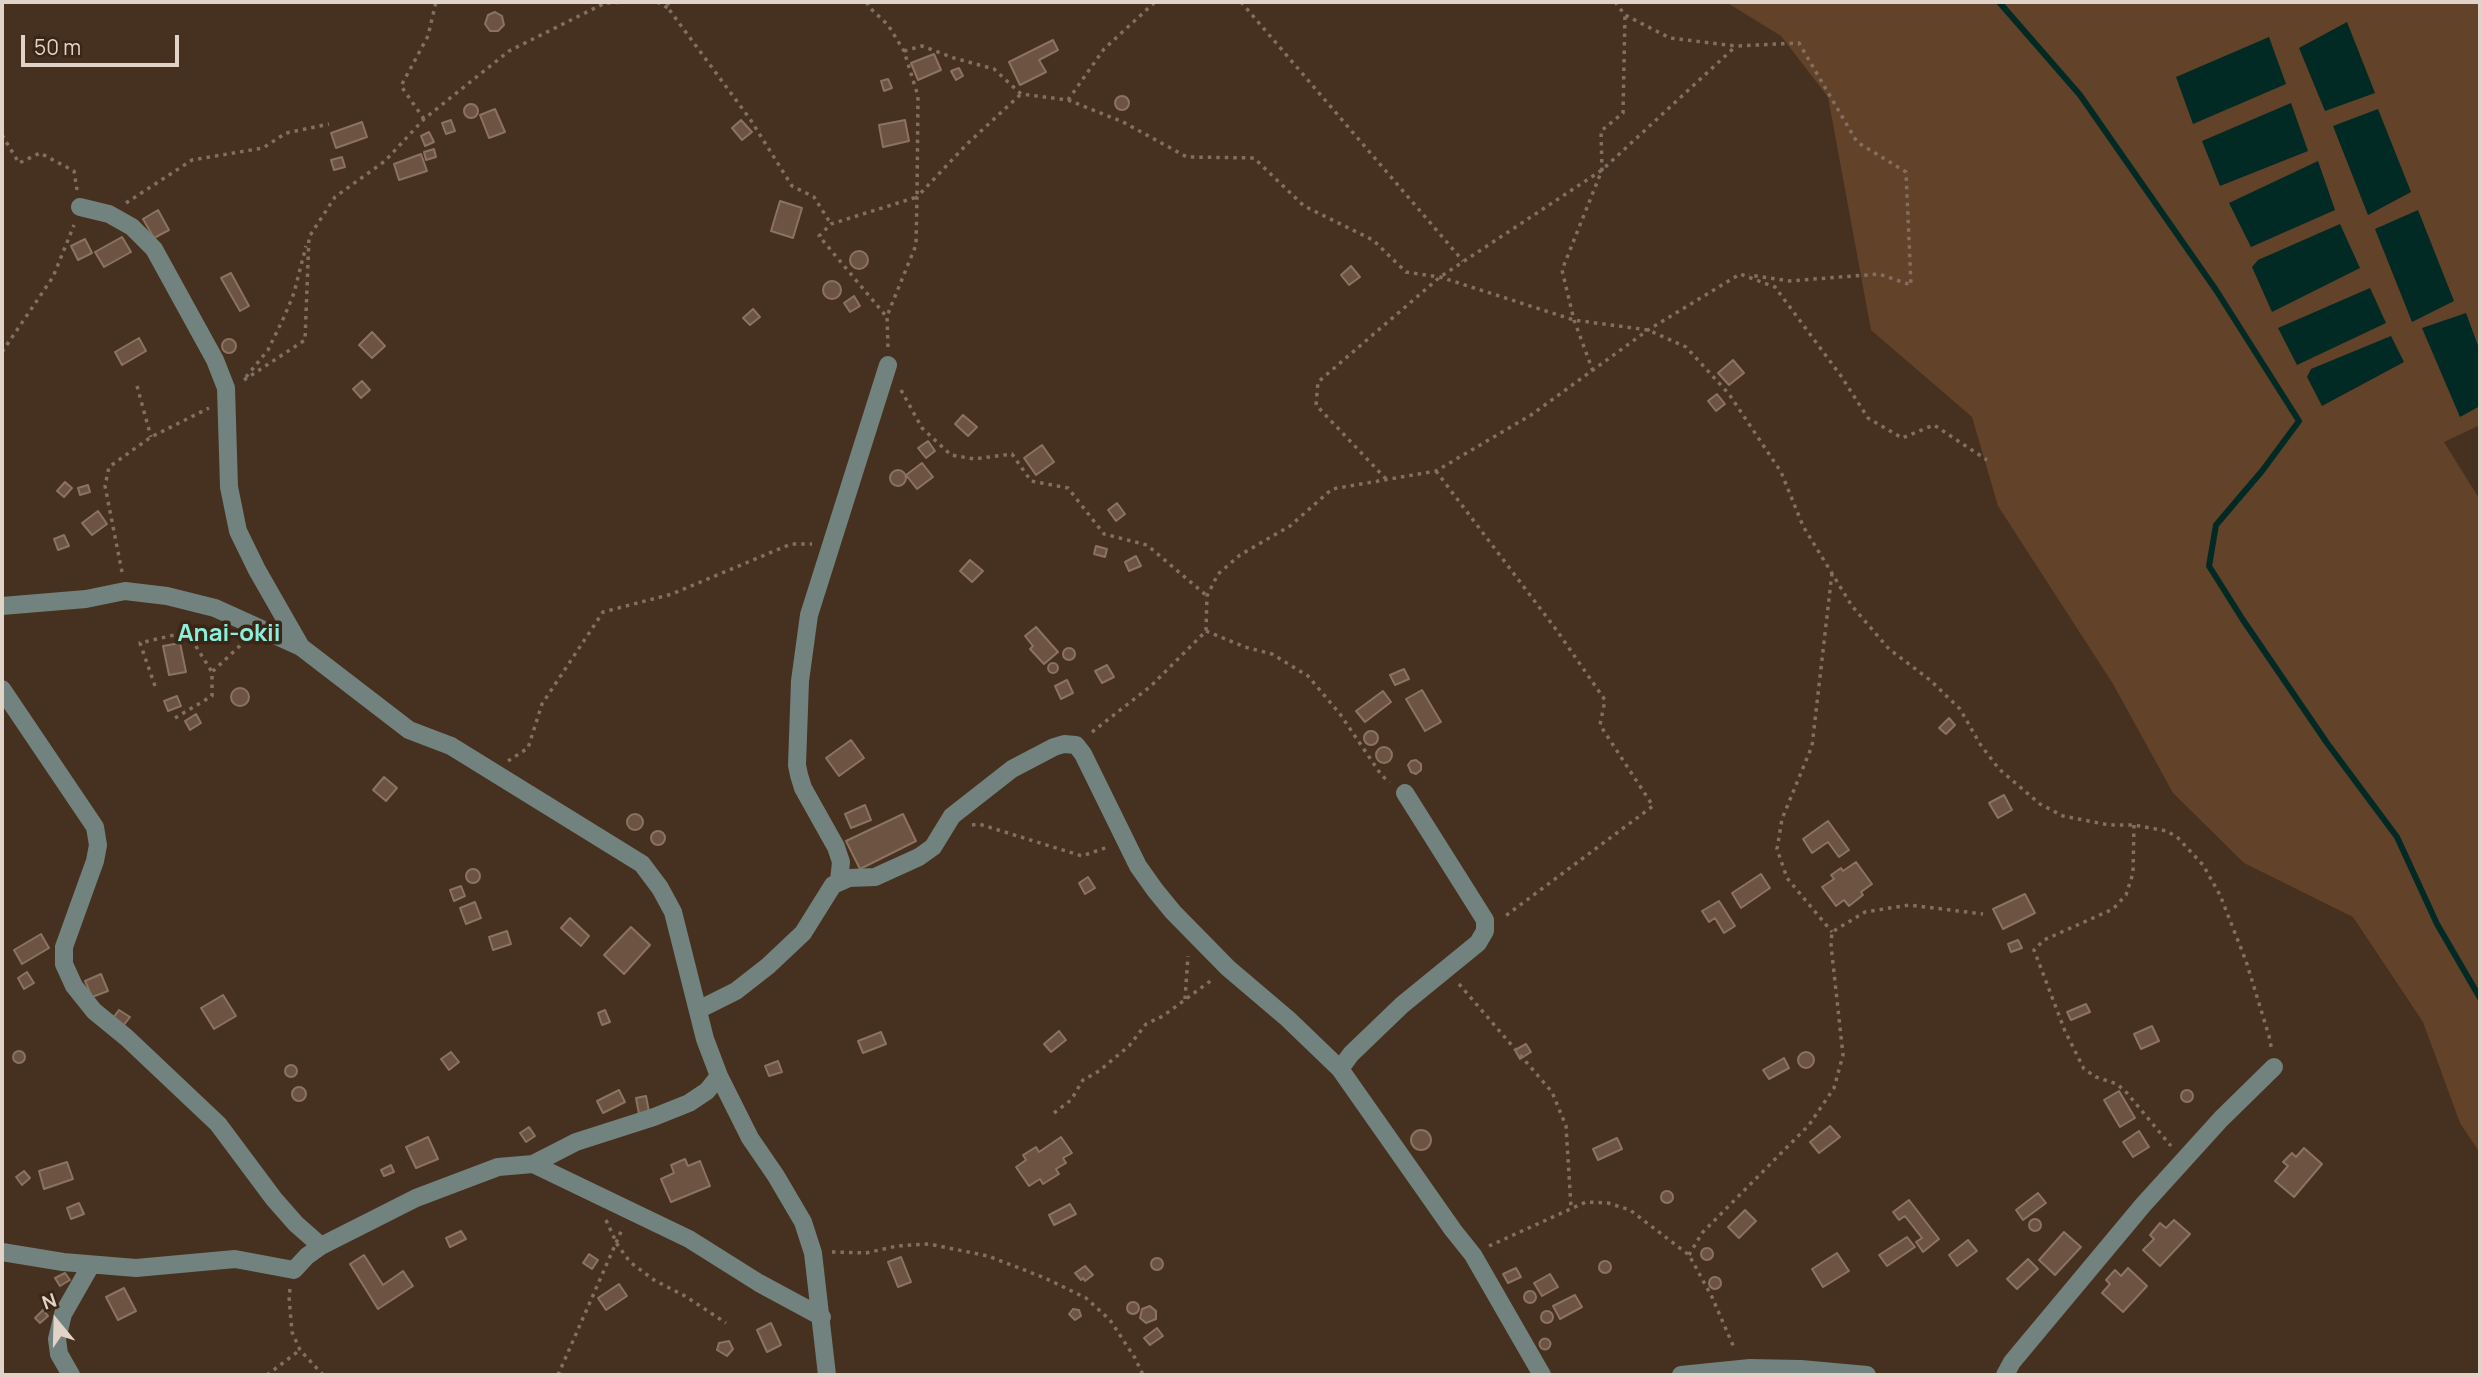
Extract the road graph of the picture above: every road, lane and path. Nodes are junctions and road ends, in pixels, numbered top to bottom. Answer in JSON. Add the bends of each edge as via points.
{"nodes":[{"id":1,"x":436,"y":2,"type":"edge"},
{"id":2,"x":631,"y":2,"type":"edge"},
{"id":3,"x":657,"y":2,"type":"edge"},
{"id":4,"x":668,"y":2,"type":"edge"},
{"id":5,"x":867,"y":2,"type":"edge"},
{"id":6,"x":1155,"y":2,"type":"edge"},
{"id":7,"x":1241,"y":2,"type":"edge"},
{"id":8,"x":1615,"y":2,"type":"edge"},
{"id":9,"x":668,"y":8,"type":"junction"},
{"id":10,"x":1625,"y":15,"type":"junction"},
{"id":11,"x":1736,"y":46,"type":"junction"},
{"id":12,"x":904,"y":51,"type":"junction"},
{"id":13,"x":1021,"y":93,"type":"junction"},
{"id":14,"x":1068,"y":100,"type":"junction"},
{"id":15,"x":424,"y":119,"type":"junction"},
{"id":16,"x":329,"y":124,"type":"dead end"},
{"id":17,"x":2,"y":135,"type":"edge"},
{"id":18,"x":1602,"y":170,"type":"junction"},
{"id":19,"x":917,"y":197,"type":"junction"},
{"id":20,"x":80,"y":207,"type":"junction"},
{"id":21,"x":109,"y":214,"type":"junction"},
{"id":22,"x":831,"y":224,"type":"junction"},
{"id":23,"x":309,"y":237,"type":"junction"},
{"id":24,"x":1464,"y":261,"type":"junction"},
{"id":25,"x":1740,"y":274,"type":"junction"},
{"id":26,"x":1440,"y":276,"type":"junction"},
{"id":27,"x":887,"y":316,"type":"junction"},
{"id":28,"x":1574,"y":320,"type":"junction"},
{"id":29,"x":1648,"y":330,"type":"junction"},
{"id":30,"x":2,"y":352,"type":"edge"},
{"id":31,"x":888,"y":365,"type":"junction"},
{"id":32,"x":1592,"y":371,"type":"junction"},
{"id":33,"x":243,"y":380,"type":"junction"},
{"id":34,"x":136,"y":386,"type":"dead end"},
{"id":35,"x":226,"y":388,"type":"junction"},
{"id":36,"x":151,"y":437,"type":"junction"},
{"id":37,"x":1987,"y":460,"type":"dead end"},
{"id":38,"x":1436,"y":471,"type":"junction"},
{"id":39,"x":1387,"y":479,"type":"junction"},
{"id":40,"x":832,"y":544,"type":"junction"},
{"id":41,"x":1832,"y":571,"type":"junction"},
{"id":42,"x":125,"y":591,"type":"junction"},
{"id":43,"x":1207,"y":596,"type":"junction"},
{"id":44,"x":2,"y":606,"type":"edge"},
{"id":45,"x":259,"y":627,"type":"junction"},
{"id":46,"x":1206,"y":631,"type":"junction"},
{"id":47,"x":301,"y":647,"type":"junction"},
{"id":48,"x":212,"y":672,"type":"junction"},
{"id":49,"x":155,"y":686,"type":"dead end"},
{"id":50,"x":2,"y":689,"type":"edge"},
{"id":51,"x":175,"y":718,"type":"dead end"},
{"id":52,"x":1076,"y":745,"type":"junction"},
{"id":53,"x":491,"y":772,"type":"junction"},
{"id":54,"x":1405,"y":793,"type":"joint"},
{"id":55,"x":2134,"y":825,"type":"junction"},
{"id":56,"x":970,"y":826,"type":"dead end"},
{"id":57,"x":1126,"y":840,"type":"junction"},
{"id":58,"x":839,"y":881,"type":"junction"},
{"id":59,"x":1983,"y":914,"type":"dead end"},
{"id":60,"x":1190,"y":927,"type":"junction"},
{"id":61,"x":1485,"y":931,"type":"junction"},
{"id":62,"x":1832,"y":932,"type":"junction"},
{"id":63,"x":1228,"y":968,"type":"junction"},
{"id":64,"x":1446,"y":969,"type":"junction"},
{"id":65,"x":1185,"y":999,"type":"junction"},
{"id":66,"x":698,"y":1010,"type":"junction"},
{"id":67,"x":2274,"y":1067,"type":"joint"},
{"id":68,"x":1340,"y":1069,"type":"junction"},
{"id":69,"x":719,"y":1076,"type":"junction"},
{"id":70,"x":1054,"y":1113,"type":"dead end"},
{"id":71,"x":2183,"y":1161,"type":"junction"},
{"id":72,"x":533,"y":1164,"type":"junction"},
{"id":73,"x":587,"y":1192,"type":"junction"},
{"id":74,"x":1571,"y":1206,"type":"junction"},
{"id":75,"x":629,"y":1211,"type":"junction"},
{"id":76,"x":617,"y":1244,"type":"junction"},
{"id":77,"x":321,"y":1246,"type":"junction"},
{"id":78,"x":2,"y":1252,"type":"edge"},
{"id":79,"x":813,"y":1254,"type":"junction"},
{"id":80,"x":1473,"y":1255,"type":"junction"},
{"id":81,"x":1689,"y":1255,"type":"junction"},
{"id":82,"x":91,"y":1265,"type":"junction"},
{"id":83,"x":294,"y":1270,"type":"junction"},
{"id":84,"x":821,"y":1317,"type":"junction"},
{"id":85,"x":726,"y":1323,"type":"dead end"},
{"id":86,"x":300,"y":1350,"type":"junction"},
{"id":87,"x":1741,"y":1368,"type":"junction"},
{"id":88,"x":71,"y":1375,"type":"edge"},
{"id":89,"x":267,"y":1375,"type":"edge"},
{"id":90,"x":323,"y":1375,"type":"edge"},
{"id":91,"x":558,"y":1375,"type":"edge"},
{"id":92,"x":827,"y":1375,"type":"edge"},
{"id":93,"x":1143,"y":1375,"type":"edge"},
{"id":94,"x":1542,"y":1375,"type":"edge"},
{"id":95,"x":1681,"y":1375,"type":"edge"},
{"id":96,"x":1867,"y":1375,"type":"edge"},
{"id":97,"x":2005,"y":1375,"type":"edge"}],
"edges":[{"from":1,"to":15,"type":"path","via":[[428,36],[401,86]]},
{"from":2,"to":15,"type":"path","via":[[605,4],[509,51]]},
{"from":3,"to":9,"type":"path"},
{"from":4,"to":9,"type":"path"},
{"from":5,"to":12,"type":"path"},
{"from":6,"to":14,"type":"path","via":[[1104,49]]},
{"from":7,"to":24,"type":"path"},
{"from":8,"to":10,"type":"path"},
{"from":9,"to":22,"type":"path","via":[[750,119],[792,186],[814,197]]},
{"from":10,"to":11,"type":"path","via":[[1670,38]]},
{"from":10,"to":18,"type":"path","via":[[1623,113],[1601,131]]},
{"from":11,"to":18,"type":"path"},
{"from":11,"to":25,"type":"path","via":[[1799,43],[1857,142],[1906,172],[1911,285],[1879,274],[1789,281]]},
{"from":12,"to":13,"type":"path","via":[[922,46],[994,69]]},
{"from":12,"to":19,"type":"path","via":[[918,96]]},
{"from":13,"to":14,"type":"path"},
{"from":13,"to":19,"type":"path"},
{"from":14,"to":26,"type":"path","via":[[1123,122],[1187,157],[1254,158],[1304,206],[1373,240],[1406,272]]},
{"from":15,"to":23,"type":"path","via":[[384,161],[335,197]]},
{"from":16,"to":21,"type":"path","via":[[286,132],[263,148],[192,160]]},
{"from":17,"to":20,"type":"path","via":[[19,163],[40,153],[74,172]]},
{"from":18,"to":24,"type":"path"},
{"from":18,"to":28,"type":"path","via":[[1562,271]]},
{"from":19,"to":22,"type":"path"},
{"from":19,"to":27,"type":"path","via":[[916,245]]},
{"from":20,"to":21,"type":"street"},
{"from":20,"to":30,"type":"path","via":[[53,277]]},
{"from":21,"to":35,"type":"street","via":[[132,227],[154,249]]},
{"from":22,"to":27,"type":"path","via":[[819,236]]},
{"from":23,"to":33,"type":"path","via":[[285,315],[268,350]]},
{"from":23,"to":33,"type":"path","via":[[305,340]]},
{"from":24,"to":26,"type":"path"},
{"from":25,"to":29,"type":"path"},
{"from":25,"to":37,"type":"path","via":[[1775,287],[1868,418],[1902,438],[1934,425]]},
{"from":26,"to":28,"type":"path"},
{"from":26,"to":39,"type":"path","via":[[1318,382],[1316,405]]},
{"from":27,"to":31,"type":"path"},
{"from":28,"to":29,"type":"path"},
{"from":28,"to":32,"type":"path"},
{"from":29,"to":32,"type":"path"},
{"from":29,"to":41,"type":"path","via":[[1686,347],[1729,394],[1781,472],[1803,526]]},
{"from":31,"to":40,"type":"street"},
{"from":31,"to":43,"type":"path","via":[[922,428],[951,455],[974,459],[1012,454],[1031,481],[1069,488],[1104,534],[1147,545]]},
{"from":32,"to":38,"type":"path","via":[[1531,415]]},
{"from":33,"to":35,"type":"path"},
{"from":34,"to":36,"type":"path"},
{"from":35,"to":36,"type":"path","via":[[210,407]]},
{"from":35,"to":47,"type":"street","via":[[229,487],[238,531]]},
{"from":36,"to":42,"type":"path","via":[[109,467],[106,476]]},
{"from":38,"to":39,"type":"path"},
{"from":38,"to":61,"type":"path","via":[[1605,700],[1600,725],[1653,806]]},
{"from":39,"to":43,"type":"path","via":[[1332,489],[1290,526],[1240,555],[1219,574]]},
{"from":40,"to":53,"type":"path","via":[[791,544],[672,594],[603,612],[542,704],[528,748]]},
{"from":40,"to":58,"type":"street","via":[[810,615],[800,681],[797,765],[803,788],[836,847],[841,862]]},
{"from":41,"to":55,"type":"path","via":[[1852,606],[1889,649],[1960,709],[1999,769],[2021,789],[2063,816]]},
{"from":41,"to":62,"type":"path","via":[[1812,746],[1782,819],[1777,849],[1787,878]]},
{"from":42,"to":44,"type":"street"},
{"from":42,"to":45,"type":"street","via":[[215,608]]},
{"from":43,"to":46,"type":"path"},
{"from":45,"to":47,"type":"street"},
{"from":45,"to":48,"type":"path"},
{"from":46,"to":52,"type":"path","via":[[1151,686]]},
{"from":46,"to":54,"type":"path","via":[[1272,654],[1308,676],[1382,776]]},
{"from":47,"to":53,"type":"street","via":[[409,730],[451,746]]},
{"from":48,"to":49,"type":"path","via":[[187,632],[140,643]]},
{"from":48,"to":51,"type":"path","via":[[212,696]]},
{"from":50,"to":77,"type":"street","via":[[95,827],[95,861],[64,947],[64,964],[74,986],[94,1011],[218,1124],[274,1199]]},
{"from":52,"to":57,"type":"street"},
{"from":52,"to":58,"type":"street","via":[[1054,747],[1012,769],[952,816],[933,847],[919,857],[875,877]]},
{"from":53,"to":66,"type":"street","via":[[642,864],[673,912]]},
{"from":54,"to":61,"type":"street","via":[[1485,920]]},
{"from":55,"to":67,"type":"path","via":[[2167,831],[2203,865],[2246,961]]},
{"from":55,"to":71,"type":"path","via":[[2133,873],[2126,895],[2113,909],[2044,940],[2034,950],[2084,1069],[2127,1093]]},
{"from":56,"to":57,"type":"path","via":[[979,824],[1082,856]]},
{"from":57,"to":60,"type":"street","via":[[1155,890]]},
{"from":58,"to":66,"type":"street","via":[[803,933],[768,966]]},
{"from":59,"to":62,"type":"path","via":[[1909,905],[1865,912]]},
{"from":60,"to":63,"type":"street"},
{"from":60,"to":65,"type":"path"},
{"from":61,"to":64,"type":"street","via":[[1478,943]]},
{"from":62,"to":81,"type":"path","via":[[1843,1055],[1834,1088],[1809,1125],[1702,1233]]},
{"from":63,"to":65,"type":"path"},
{"from":63,"to":68,"type":"street"},
{"from":64,"to":68,"type":"street","via":[[1402,1005]]},
{"from":64,"to":74,"type":"path","via":[[1552,1092],[1566,1126]]},
{"from":65,"to":70,"type":"path","via":[[1146,1024],[1129,1046],[1083,1080],[1071,1100]]},
{"from":66,"to":69,"type":"street"},
{"from":67,"to":71,"type":"street"},
{"from":68,"to":80,"type":"street"},
{"from":69,"to":72,"type":"street","via":[[689,1103],[576,1142]]},
{"from":69,"to":79,"type":"street","via":[[750,1138],[803,1222]]},
{"from":71,"to":97,"type":"street"},
{"from":72,"to":73,"type":"street"},
{"from":72,"to":77,"type":"street","via":[[498,1167],[459,1180]]},
{"from":73,"to":75,"type":"street"},
{"from":73,"to":76,"type":"path"},
{"from":74,"to":80,"type":"path"},
{"from":74,"to":81,"type":"path","via":[[1608,1203],[1630,1210]]},
{"from":75,"to":76,"type":"path"},
{"from":75,"to":84,"type":"street","via":[[708,1249]]},
{"from":76,"to":85,"type":"path","via":[[630,1262],[654,1280]]},
{"from":76,"to":91,"type":"path"},
{"from":77,"to":83,"type":"street"},
{"from":78,"to":82,"type":"street"},
{"from":79,"to":84,"type":"street"},
{"from":79,"to":93,"type":"path","via":[[866,1253],[929,1244],[988,1256],[1086,1298],[1110,1320]]},
{"from":80,"to":94,"type":"street"},
{"from":81,"to":87,"type":"path"},
{"from":82,"to":83,"type":"street","via":[[136,1268],[235,1259]]},
{"from":82,"to":88,"type":"street","via":[[63,1314],[57,1339],[59,1354]]},
{"from":83,"to":86,"type":"path","via":[[289,1297],[292,1332]]},
{"from":84,"to":92,"type":"street"},
{"from":86,"to":89,"type":"path"},
{"from":86,"to":90,"type":"path"},
{"from":87,"to":95,"type":"street"},
{"from":87,"to":96,"type":"street"}]}
